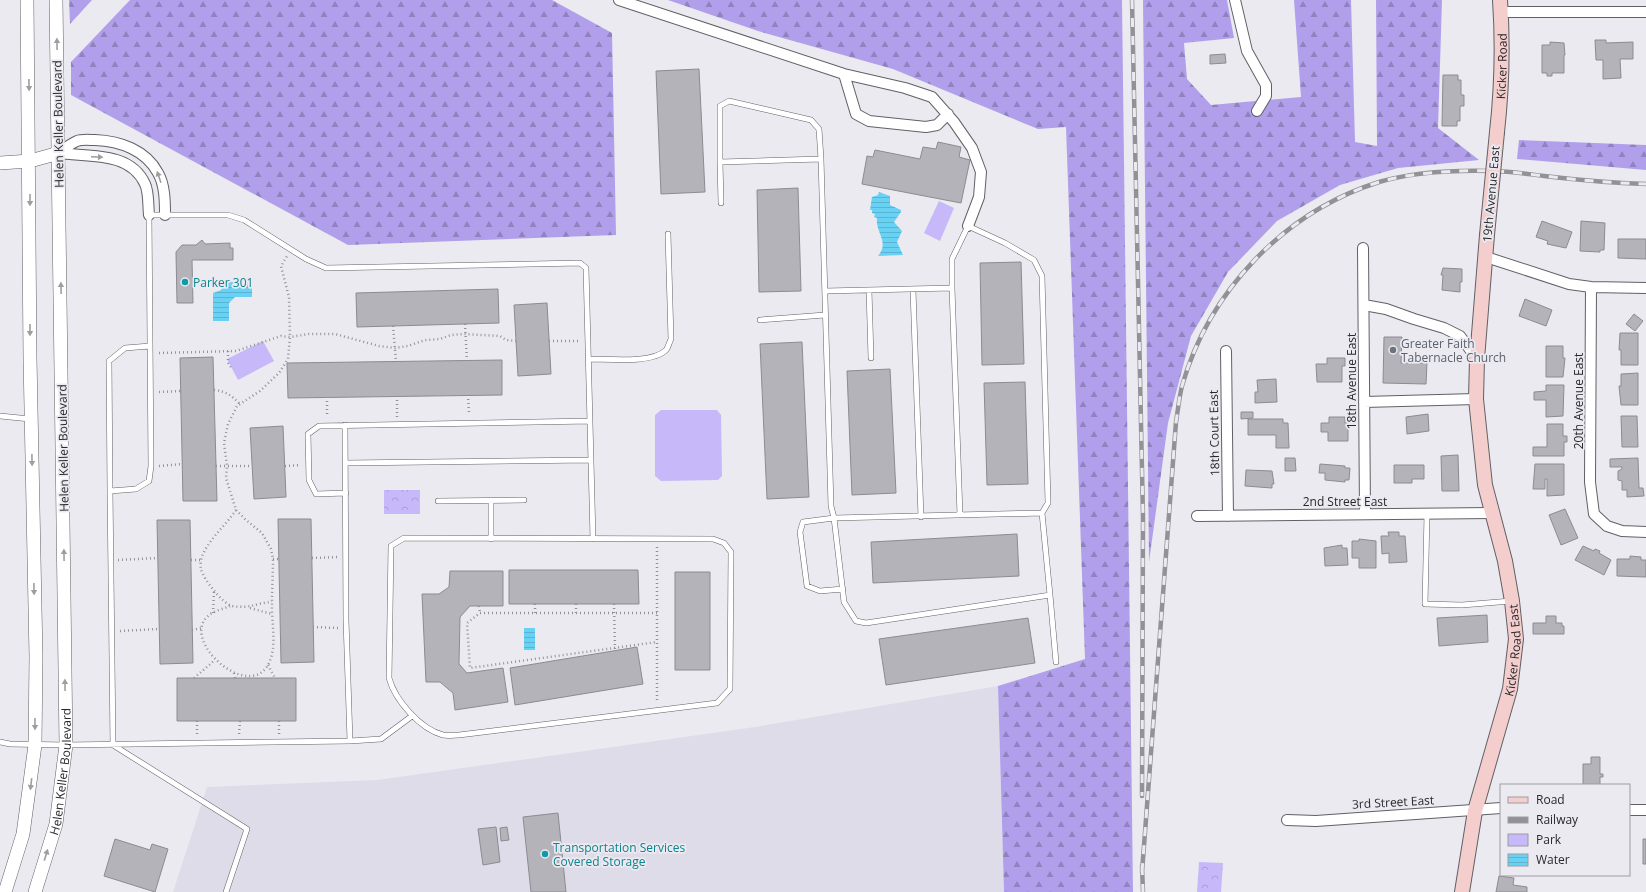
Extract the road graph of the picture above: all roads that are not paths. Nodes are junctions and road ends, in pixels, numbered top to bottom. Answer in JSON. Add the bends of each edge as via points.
{"nodes":[{"id":1,"x":28,"y":0,"type":"edge"},
{"id":2,"x":56,"y":0,"type":"edge"},
{"id":3,"x":619,"y":0,"type":"edge"},
{"id":4,"x":1234,"y":0,"type":"edge"},
{"id":5,"x":1500,"y":6,"type":"edge"},
{"id":6,"x":1646,"y":12,"type":"edge"},
{"id":7,"x":844,"y":74,"type":"junction"},
{"id":8,"x":1257,"y":111,"type":"dead end"},
{"id":9,"x":948,"y":114,"type":"junction"},
{"id":10,"x":1497,"y":132,"type":"joint"},
{"id":11,"x":58,"y":153,"type":"junction"},
{"id":12,"x":821,"y":159,"type":"junction"},
{"id":13,"x":30,"y":160,"type":"junction"},
{"id":14,"x":720,"y":162,"type":"junction"},
{"id":15,"x":0,"y":163,"type":"edge"},
{"id":16,"x":721,"y":203,"type":"dead end"},
{"id":17,"x":149,"y":215,"type":"junction"},
{"id":18,"x":165,"y":215,"type":"junction"},
{"id":19,"x":968,"y":226,"type":"junction"},
{"id":20,"x":668,"y":234,"type":"dead end"},
{"id":21,"x":1363,"y":248,"type":"dead end"},
{"id":22,"x":1486,"y":256,"type":"junction"},
{"id":23,"x":1591,"y":287,"type":"junction"},
{"id":24,"x":952,"y":288,"type":"junction"},
{"id":25,"x":1646,"y":288,"type":"edge"},
{"id":26,"x":825,"y":290,"type":"junction"},
{"id":27,"x":869,"y":290,"type":"junction"},
{"id":28,"x":913,"y":290,"type":"junction"},
{"id":29,"x":1364,"y":304,"type":"junction"},
{"id":30,"x":825,"y":315,"type":"junction"},
{"id":31,"x":760,"y":320,"type":"dead end"},
{"id":32,"x":150,"y":346,"type":"junction"},
{"id":33,"x":1226,"y":350,"type":"dead end"},
{"id":34,"x":871,"y":358,"type":"dead end"},
{"id":35,"x":589,"y":359,"type":"junction"},
{"id":36,"x":1477,"y":359,"type":"junction"},
{"id":37,"x":1476,"y":399,"type":"junction"},
{"id":38,"x":1364,"y":402,"type":"junction"},
{"id":39,"x":0,"y":416,"type":"edge"},
{"id":40,"x":31,"y":419,"type":"junction"},
{"id":41,"x":590,"y":421,"type":"junction"},
{"id":42,"x":345,"y":425,"type":"junction"},
{"id":43,"x":591,"y":460,"type":"junction"},
{"id":44,"x":346,"y":463,"type":"junction"},
{"id":45,"x":110,"y":491,"type":"junction"},
{"id":46,"x":346,"y":493,"type":"junction"},
{"id":47,"x":491,"y":500,"type":"junction"},
{"id":48,"x":524,"y":500,"type":"dead end"},
{"id":49,"x":438,"y":501,"type":"dead end"},
{"id":50,"x":1042,"y":513,"type":"junction"},
{"id":51,"x":1492,"y":513,"type":"junction"},
{"id":52,"x":1365,"y":514,"type":"junction"},
{"id":53,"x":1427,"y":514,"type":"junction"},
{"id":54,"x":960,"y":515,"type":"junction"},
{"id":55,"x":1198,"y":516,"type":"dead end"},
{"id":56,"x":1228,"y":516,"type":"junction"},
{"id":57,"x":922,"y":517,"type":"junction"},
{"id":58,"x":834,"y":518,"type":"junction"},
{"id":59,"x":1646,"y":532,"type":"edge"},
{"id":60,"x":492,"y":539,"type":"junction"},
{"id":61,"x":593,"y":539,"type":"junction"},
{"id":62,"x":843,"y":589,"type":"junction"},
{"id":63,"x":1050,"y":595,"type":"junction"},
{"id":64,"x":1512,"y":601,"type":"junction"},
{"id":65,"x":1056,"y":662,"type":"dead end"},
{"id":66,"x":412,"y":716,"type":"junction"},
{"id":67,"x":0,"y":742,"type":"edge"},
{"id":68,"x":350,"y":742,"type":"junction"},
{"id":69,"x":113,"y":744,"type":"junction"},
{"id":70,"x":35,"y":745,"type":"junction"},
{"id":71,"x":66,"y":745,"type":"junction"},
{"id":72,"x":1500,"y":808,"type":"edge"},
{"id":73,"x":1630,"y":810,"type":"edge"},
{"id":74,"x":1646,"y":810,"type":"edge"},
{"id":75,"x":1475,"y":811,"type":"junction"},
{"id":76,"x":1287,"y":820,"type":"dead end"},
{"id":77,"x":5,"y":892,"type":"edge"},
{"id":78,"x":35,"y":892,"type":"edge"},
{"id":79,"x":226,"y":892,"type":"edge"},
{"id":80,"x":1462,"y":892,"type":"edge"}],
"edges":[{"from":1,"to":13,"type":"street","one_way":true},
{"from":11,"to":2,"type":"street","name":"Helen Keller Boulevard","one_way":true},
{"from":3,"to":7,"type":"street"},
{"from":4,"to":8,"type":"street","via":[[1247,51],[1266,85],[1266,96]]},
{"from":5,"to":6,"type":"street"},
{"from":5,"to":10,"type":"main road","name":"Kicker Road","via":[[1502,88]]},
{"from":7,"to":9,"type":"street","via":[[932,97]]},
{"from":7,"to":9,"type":"street","via":[[856,114],[869,121],[926,127],[937,124]]},
{"from":9,"to":19,"type":"street","via":[[972,148],[980,172],[978,197]]},
{"from":10,"to":22,"type":"main road","name":"19th Avenue East","bridge":true},
{"from":11,"to":13,"type":"street"},
{"from":11,"to":17,"type":"street","one_way":true,"via":[[109,158],[123,162],[137,171],[146,184]]},
{"from":18,"to":11,"type":"street","one_way":true,"via":[[159,174],[150,161],[137,151],[108,140],[82,140]]},
{"from":71,"to":11,"type":"street","name":"Helen Keller Boulevard","one_way":true},
{"from":12,"to":14,"type":"lane"},
{"from":12,"to":14,"type":"lane","via":[[819,129],[811,120],[730,101],[720,106]]},
{"from":12,"to":26,"type":"lane"},
{"from":13,"to":15,"type":"street"},
{"from":13,"to":40,"type":"street","one_way":true},
{"from":14,"to":16,"type":"lane"},
{"from":17,"to":18,"type":"lane"},
{"from":17,"to":32,"type":"lane"},
{"from":18,"to":35,"type":"lane","via":[[228,215],[244,220],[306,259],[326,268],[580,263],[586,268]]},
{"from":19,"to":24,"type":"lane","via":[[952,259]]},
{"from":19,"to":50,"type":"lane","via":[[1034,260],[1042,276],[1048,503]]},
{"from":20,"to":35,"type":"lane","via":[[671,339],[667,350],[647,358]]},
{"from":21,"to":29,"type":"street","name":"18th Avenue East"},
{"from":22,"to":23,"type":"street","via":[[1553,279]]},
{"from":22,"to":36,"type":"main road"},
{"from":23,"to":25,"type":"street"},
{"from":23,"to":59,"type":"street","name":"20th Avenue East","via":[[1590,482],[1594,514],[1612,528]]},
{"from":24,"to":28,"type":"lane"},
{"from":24,"to":54,"type":"lane"},
{"from":26,"to":27,"type":"lane"},
{"from":26,"to":30,"type":"lane"},
{"from":27,"to":28,"type":"lane"},
{"from":27,"to":34,"type":"lane"},
{"from":28,"to":57,"type":"lane"},
{"from":29,"to":36,"type":"street","via":[[1444,328],[1460,336]]},
{"from":29,"to":38,"type":"street","name":"18th Avenue East"},
{"from":30,"to":31,"type":"lane"},
{"from":30,"to":58,"type":"lane","via":[[830,506]]},
{"from":32,"to":45,"type":"lane","via":[[124,348],[109,361]]},
{"from":32,"to":45,"type":"lane","via":[[149,481],[136,489]]},
{"from":33,"to":56,"type":"street","name":"18th Court East"},
{"from":35,"to":41,"type":"lane"},
{"from":36,"to":37,"type":"main road","name":"Kicker Road East"},
{"from":37,"to":38,"type":"street"},
{"from":37,"to":51,"type":"main road","name":"Kicker Road East","via":[[1485,485]]},
{"from":38,"to":52,"type":"street","name":"18th Avenue East"},
{"from":39,"to":40,"type":"lane"},
{"from":40,"to":70,"type":"street","one_way":true,"via":[[36,657]]},
{"from":41,"to":42,"type":"lane"},
{"from":41,"to":43,"type":"lane"},
{"from":42,"to":44,"type":"lane"},
{"from":42,"to":46,"type":"lane","via":[[318,426],[308,434],[308,465],[309,480],[316,494]]},
{"from":43,"to":44,"type":"lane"},
{"from":43,"to":61,"type":"lane"},
{"from":44,"to":46,"type":"lane"},
{"from":45,"to":69,"type":"lane"},
{"from":46,"to":68,"type":"lane"},
{"from":47,"to":48,"type":"lane"},
{"from":47,"to":49,"type":"lane"},
{"from":47,"to":60,"type":"lane"},
{"from":50,"to":54,"type":"lane"},
{"from":50,"to":63,"type":"lane"},
{"from":51,"to":53,"type":"street","name":"2nd Street East"},
{"from":51,"to":64,"type":"main road","name":"Kicker Road East","via":[[1505,561]]},
{"from":52,"to":53,"type":"street","name":"2nd Street East"},
{"from":52,"to":56,"type":"street","name":"2nd Street East"},
{"from":53,"to":64,"type":"lane","via":[[1425,604],[1462,605]]},
{"from":54,"to":57,"type":"lane"},
{"from":55,"to":56,"type":"street","name":"2nd Street East"},
{"from":57,"to":58,"type":"lane"},
{"from":58,"to":62,"type":"lane"},
{"from":58,"to":62,"type":"lane","via":[[803,522],[800,532],[807,586],[820,591]]},
{"from":60,"to":61,"type":"lane"},
{"from":60,"to":66,"type":"lane","via":[[404,538],[391,546],[389,678],[392,690]]},
{"from":61,"to":66,"type":"lane","via":[[713,540],[724,543],[731,552],[730,689],[717,703],[459,735],[443,735]]},
{"from":62,"to":63,"type":"lane","via":[[844,602],[856,621],[866,623]]},
{"from":63,"to":65,"type":"lane"},
{"from":64,"to":75,"type":"main road","name":"Kicker Road East","via":[[1516,639],[1510,689]]},
{"from":66,"to":68,"type":"lane","via":[[381,739]]},
{"from":67,"to":70,"type":"lane"},
{"from":68,"to":69,"type":"lane"},
{"from":69,"to":71,"type":"lane"},
{"from":69,"to":79,"type":"lane","via":[[247,829]]},
{"from":70,"to":71,"type":"lane"},
{"from":70,"to":77,"type":"street","one_way":true,"via":[[23,834]]},
{"from":78,"to":71,"type":"street","name":"Helen Keller Boulevard","one_way":true,"via":[[56,824]]},
{"from":72,"to":75,"type":"street","name":"3rd Street East"},
{"from":73,"to":74,"type":"street"},
{"from":75,"to":76,"type":"street","name":"3rd Street East","via":[[1316,821]]},
{"from":75,"to":80,"type":"main road","name":"Kicker Road East"}]}
